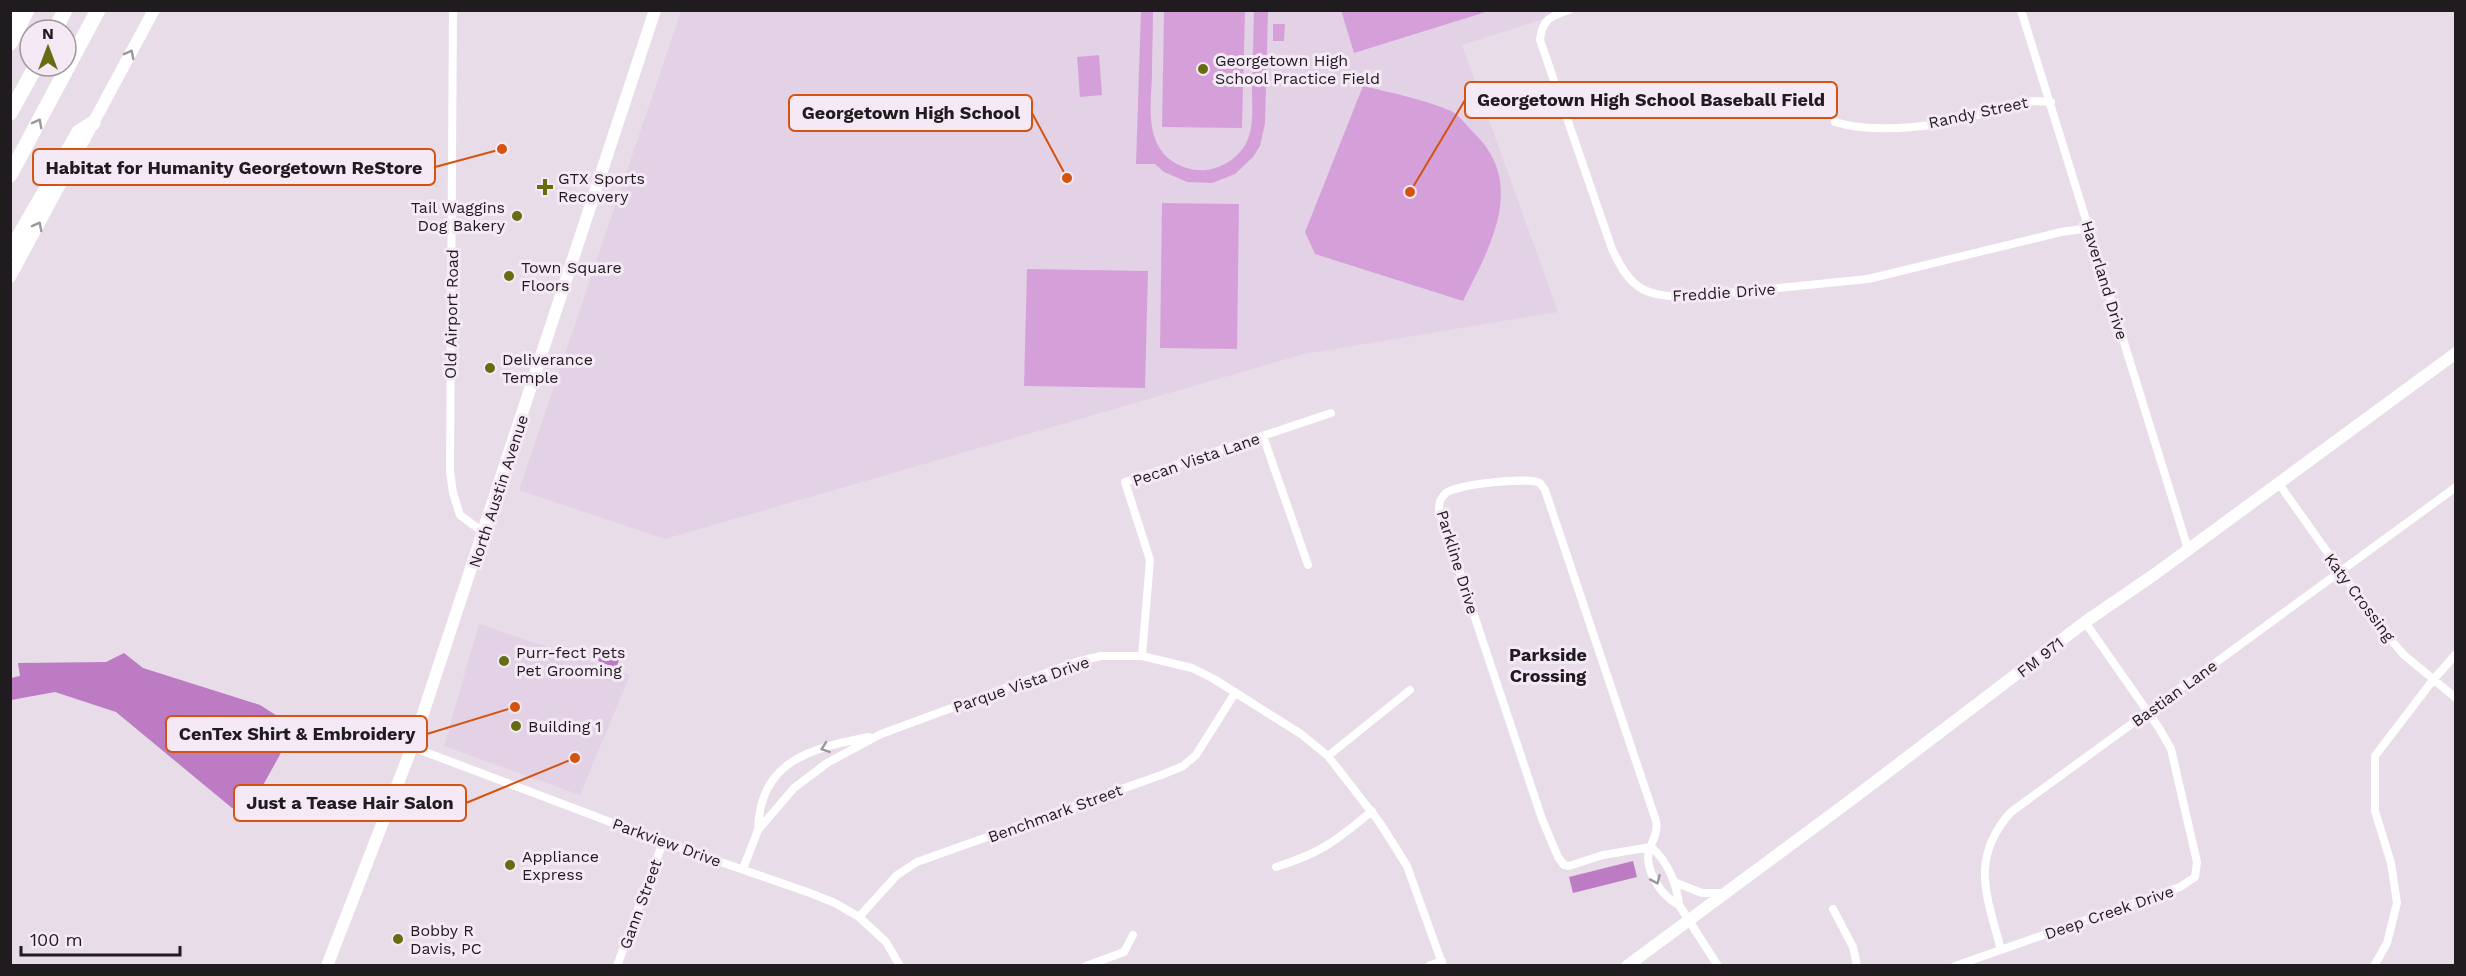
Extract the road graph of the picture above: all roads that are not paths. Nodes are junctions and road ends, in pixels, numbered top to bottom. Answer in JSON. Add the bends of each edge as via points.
{"nodes":[{"id":1,"x":17,"y":10,"type":"edge"},
{"id":2,"x":27,"y":10,"type":"edge"},
{"id":3,"x":98,"y":10,"type":"edge"},
{"id":4,"x":154,"y":10,"type":"edge"},
{"id":5,"x":453,"y":10,"type":"edge"},
{"id":6,"x":655,"y":10,"type":"edge"},
{"id":7,"x":1569,"y":10,"type":"edge"},
{"id":8,"x":2021,"y":10,"type":"edge"},
{"id":9,"x":10,"y":21,"type":"edge"},
{"id":10,"x":10,"y":44,"type":"edge"},
{"id":11,"x":29,"y":78,"type":"edge"},
{"id":12,"x":2050,"y":102,"type":"junction"},
{"id":13,"x":10,"y":113,"type":"edge"},
{"id":14,"x":1834,"y":122,"type":"dead end"},
{"id":15,"x":93,"y":123,"type":"junction"},
{"id":16,"x":10,"y":175,"type":"edge"},
{"id":17,"x":2090,"y":228,"type":"junction"},
{"id":18,"x":10,"y":252,"type":"edge"},
{"id":19,"x":10,"y":278,"type":"edge"},
{"id":20,"x":2456,"y":353,"type":"edge"},
{"id":21,"x":1331,"y":413,"type":"dead end"},
{"id":22,"x":1263,"y":436,"type":"junction"},
{"id":23,"x":2278,"y":484,"type":"junction"},
{"id":24,"x":2456,"y":487,"type":"edge"},
{"id":25,"x":484,"y":533,"type":"junction"},
{"id":26,"x":2188,"y":549,"type":"junction"},
{"id":27,"x":1308,"y":565,"type":"dead end"},
{"id":28,"x":2339,"y":571,"type":"junction"},
{"id":29,"x":2085,"y":622,"type":"junction"},
{"id":30,"x":2456,"y":654,"type":"edge"},
{"id":31,"x":1142,"y":656,"type":"junction"},
{"id":32,"x":2433,"y":680,"type":"junction"},
{"id":33,"x":1410,"y":690,"type":"dead end"},
{"id":34,"x":1236,"y":693,"type":"junction"},
{"id":35,"x":2456,"y":698,"type":"edge"},
{"id":36,"x":2147,"y":712,"type":"junction"},
{"id":37,"x":881,"y":734,"type":"junction"},
{"id":38,"x":412,"y":747,"type":"junction"},
{"id":39,"x":1328,"y":756,"type":"junction"},
{"id":40,"x":1372,"y":811,"type":"junction"},
{"id":41,"x":758,"y":830,"type":"junction"},
{"id":42,"x":663,"y":842,"type":"junction"},
{"id":43,"x":1651,"y":847,"type":"junction"},
{"id":44,"x":1276,"y":867,"type":"dead end"},
{"id":45,"x":743,"y":869,"type":"junction"},
{"id":46,"x":1674,"y":882,"type":"junction"},
{"id":47,"x":1726,"y":893,"type":"junction"},
{"id":48,"x":1678,"y":905,"type":"junction"},
{"id":49,"x":1833,"y":909,"type":"dead end"},
{"id":50,"x":859,"y":917,"type":"junction"},
{"id":51,"x":1688,"y":921,"type":"junction"},
{"id":52,"x":1133,"y":935,"type":"dead end"},
{"id":53,"x":2001,"y":950,"type":"junction"},
{"id":54,"x":1442,"y":963,"type":"edge"},
{"id":55,"x":327,"y":966,"type":"edge"},
{"id":56,"x":617,"y":966,"type":"edge"},
{"id":57,"x":900,"y":966,"type":"edge"},
{"id":58,"x":1086,"y":966,"type":"edge"},
{"id":59,"x":1429,"y":966,"type":"edge"},
{"id":60,"x":1627,"y":966,"type":"edge"},
{"id":61,"x":1718,"y":966,"type":"edge"},
{"id":62,"x":1857,"y":966,"type":"edge"},
{"id":63,"x":1955,"y":966,"type":"edge"},
{"id":64,"x":2374,"y":966,"type":"edge"}],
"edges":[{"from":1,"to":9,"type":"main road"},
{"from":2,"to":10,"type":"highway"},
{"from":16,"to":3,"type":"highway","one_way":true},
{"from":15,"to":4,"type":"main road","one_way":true},
{"from":5,"to":25,"type":"street","name":"Old Airport Road","via":[[450,471],[460,515]]},
{"from":6,"to":25,"type":"main road","name":"North Austin Avenue"},
{"from":7,"to":17,"type":"street","name":"Freddie Drive","via":[[1543,24],[1540,40],[1612,249],[1624,274],[1652,293],[1688,297],[1868,279]]},
{"from":8,"to":12,"type":"street","name":"Haverland Drive"},
{"from":11,"to":13,"type":"highway"},
{"from":12,"to":14,"type":"street","name":"Randy Street","via":[[2021,100],[1951,122],[1854,128]]},
{"from":12,"to":17,"type":"street","name":"Haverland Drive"},
{"from":15,"to":18,"type":"highway","via":[[79,132]]},
{"from":19,"to":15,"type":"main road","one_way":true},
{"from":17,"to":26,"type":"street","name":"Haverland Drive"},
{"from":20,"to":23,"type":"main road","name":"FM 971","number":"FM 971"},
{"from":21,"to":22,"type":"street","name":"Pecan Vista Lane"},
{"from":22,"to":27,"type":"street"},
{"from":22,"to":31,"type":"street","name":"Pecan Vista Lane","via":[[1125,482],[1150,560]]},
{"from":23,"to":26,"type":"main road","name":"FM 971","number":"FM 971"},
{"from":23,"to":28,"type":"street","name":"Katy Crossing"},
{"from":24,"to":28,"type":"street","name":"Bastian Lane"},
{"from":25,"to":38,"type":"main road","name":"North Austin Avenue"},
{"from":26,"to":29,"type":"main road","name":"FM 971","number":"FM 971"},
{"from":28,"to":32,"type":"street","name":"Katy Crossing","via":[[2403,655]]},
{"from":28,"to":36,"type":"street","name":"Bastian Lane"},
{"from":29,"to":36,"type":"street","name":"Deep Creek Drive"},
{"from":29,"to":47,"type":"main road","name":"FM 971","number":"FM 971"},
{"from":30,"to":32,"type":"street"},
{"from":31,"to":34,"type":"street","name":"Parque Vista Drive","via":[[1192,668]]},
{"from":31,"to":37,"type":"street","name":"Parque Vista Drive","via":[[1101,656],[1076,662]]},
{"from":32,"to":35,"type":"street","name":"Katy Crossing"},
{"from":32,"to":64,"type":"street","via":[[2375,756],[2375,811],[2391,863],[2397,903],[2387,943]]},
{"from":33,"to":39,"type":"street"},
{"from":34,"to":39,"type":"street","name":"Parque Vista Drive"},
{"from":34,"to":50,"type":"street","name":"Benchmark Street","via":[[1196,755],[1183,766],[916,862],[897,875]]},
{"from":36,"to":53,"type":"street","name":"Bastian Lane","via":[[2011,812],[1996,829],[1987,849],[1984,872]]},
{"from":36,"to":53,"type":"street","name":"Deep Creek Drive","via":[[2170,749],[2197,862],[2195,877],[2180,887]]},
{"from":37,"to":41,"type":"street","name":"Parque Vista Drive","via":[[813,772]]},
{"from":37,"to":41,"type":"street","name":"Parque Vista Drive","one_way":true,"via":[[834,744],[793,759],[771,783],[759,811]]},
{"from":38,"to":42,"type":"street","name":"Parkview Drive"},
{"from":38,"to":55,"type":"main road","name":"North Austin Avenue"},
{"from":39,"to":40,"type":"street","name":"Parque Vista Drive"},
{"from":40,"to":44,"type":"street","via":[[1320,851]]},
{"from":40,"to":54,"type":"street","name":"Parque Vista Drive","via":[[1407,866]]},
{"from":41,"to":45,"type":"street","name":"Parque Vista Drive"},
{"from":42,"to":45,"type":"street","name":"Parkview Drive"},
{"from":42,"to":56,"type":"street","name":"Gann Street"},
{"from":43,"to":43,"type":"street","name":"Parkline Drive","via":[[1603,855],[1575,865],[1559,861],[1439,510],[1447,493],[1468,486],[1528,480],[1540,483],[1545,490],[1656,821],[1658,829]]},
{"from":43,"to":46,"type":"street","name":"Parkline Drive","via":[[1662,856]]},
{"from":43,"to":48,"type":"street","name":"Parkline Drive","one_way":true,"via":[[1648,858],[1659,887],[1668,900]]},
{"from":45,"to":50,"type":"street","name":"Parkview Drive","via":[[810,893]]},
{"from":46,"to":47,"type":"street","via":[[1702,893]]},
{"from":46,"to":48,"type":"street","name":"Parkline Drive"},
{"from":47,"to":51,"type":"main road","name":"FM 971","number":"FM 971"},
{"from":48,"to":51,"type":"street","name":"Parkline Drive"},
{"from":49,"to":62,"type":"street"},
{"from":50,"to":57,"type":"street","name":"Parkview Drive","via":[[886,942]]},
{"from":51,"to":60,"type":"main road","name":"FM 971","number":"FM 971"},
{"from":51,"to":61,"type":"street","name":"Parkline Drive"},
{"from":52,"to":58,"type":"street","via":[[1124,952]]},
{"from":53,"to":63,"type":"street","name":"Deep Creek Drive"},
{"from":54,"to":59,"type":"street"}]}
